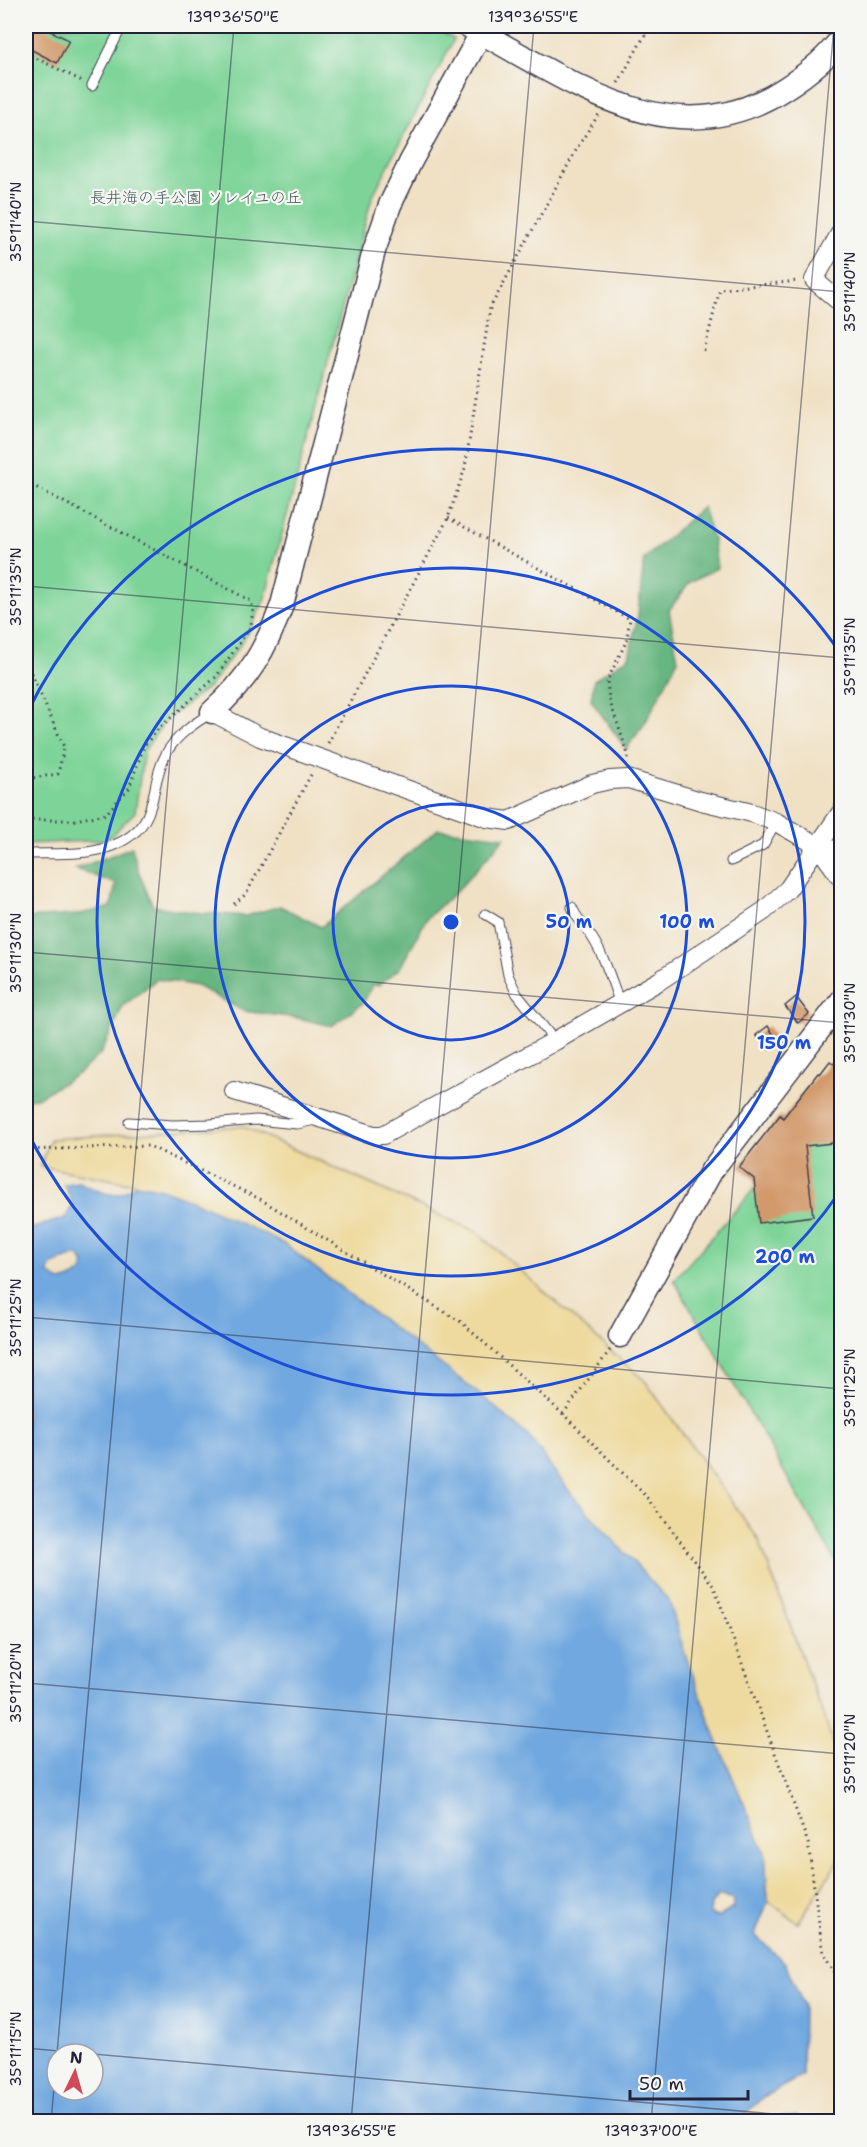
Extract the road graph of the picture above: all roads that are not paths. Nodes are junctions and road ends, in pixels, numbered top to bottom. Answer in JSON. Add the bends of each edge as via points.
{"nodes":[{"id":1,"x":122,"y":26,"type":"edge"},
{"id":2,"x":478,"y":28,"type":"edge"},
{"id":3,"x":842,"y":37,"type":"edge"},
{"id":4,"x":92,"y":86,"type":"road end"},
{"id":5,"x":842,"y":230,"type":"edge"},
{"id":6,"x":842,"y":303,"type":"edge"},
{"id":7,"x":212,"y":712,"type":"junction"},
{"id":8,"x":842,"y":811,"type":"edge"},
{"id":9,"x":776,"y":822,"type":"junction"},
{"id":10,"x":818,"y":846,"type":"junction"},
{"id":11,"x":842,"y":852,"type":"edge"},
{"id":12,"x":26,"y":854,"type":"edge"},
{"id":13,"x":731,"y":861,"type":"dead end"},
{"id":14,"x":842,"y":879,"type":"edge"},
{"id":15,"x":572,"y":907,"type":"dead end"},
{"id":16,"x":484,"y":914,"type":"dead end"},
{"id":17,"x":842,"y":1000,"type":"edge"},
{"id":18,"x":620,"y":1004,"type":"junction"},
{"id":19,"x":555,"y":1041,"type":"junction"},
{"id":20,"x":234,"y":1091,"type":"dead end"},
{"id":21,"x":321,"y":1118,"type":"junction"},
{"id":22,"x":129,"y":1122,"type":"dead end"},
{"id":23,"x":620,"y":1336,"type":"road end"}],
"edges":[{"from":1,"to":4,"type":"lane"},
{"from":2,"to":3,"type":"street","via":[[642,112],[683,118],[723,115],[766,101],[804,76]]},
{"from":2,"to":7,"type":"street","via":[[390,205],[374,251],[282,604],[269,639],[233,694]]},
{"from":5,"to":6,"type":"street","via":[[814,280]]},
{"from":7,"to":9,"type":"street","via":[[260,737],[487,818],[509,821],[592,784],[628,779]]},
{"from":7,"to":12,"type":"lane","via":[[170,747],[151,809],[128,838],[111,847],[88,851]]},
{"from":8,"to":10,"type":"street"},
{"from":9,"to":10,"type":"street"},
{"from":9,"to":13,"type":"lane","via":[[763,845]]},
{"from":10,"to":11,"type":"street"},
{"from":10,"to":14,"type":"street"},
{"from":10,"to":18,"type":"street","via":[[788,889],[764,911]]},
{"from":15,"to":18,"type":"lane","via":[[606,966]]},
{"from":16,"to":19,"type":"lane","via":[[498,922],[508,975],[517,994]]},
{"from":17,"to":23,"type":"street","via":[[712,1170]]},
{"from":18,"to":19,"type":"street"},
{"from":19,"to":21,"type":"street","via":[[383,1135],[374,1136]]},
{"from":20,"to":21,"type":"street"},
{"from":21,"to":22,"type":"lane","via":[[297,1124],[256,1120],[200,1124]]}]}
